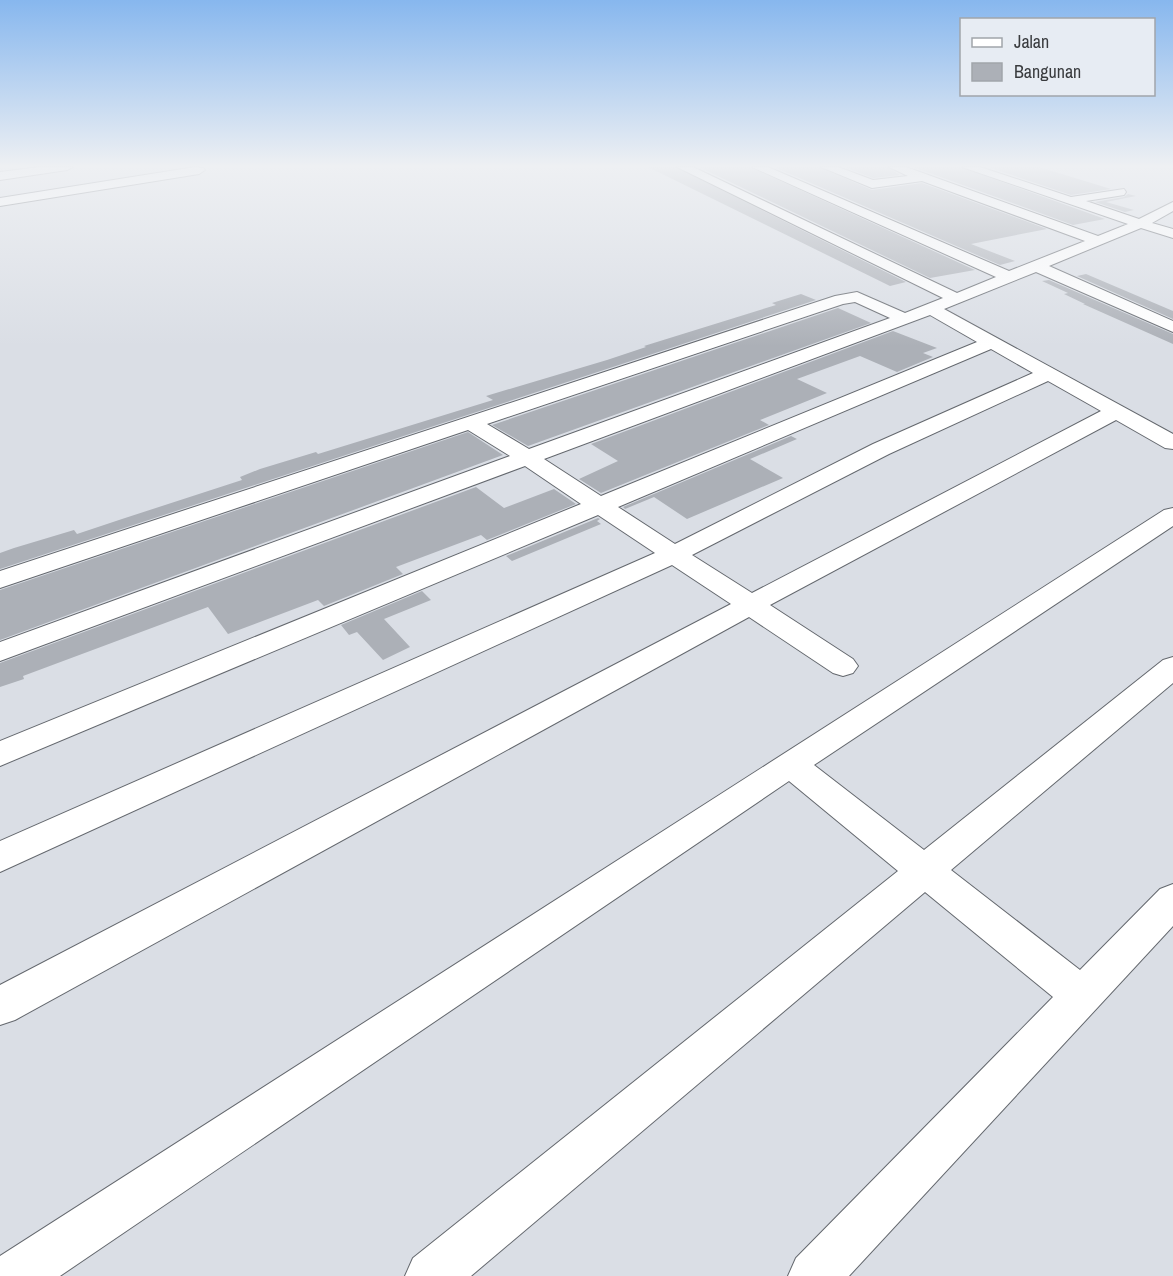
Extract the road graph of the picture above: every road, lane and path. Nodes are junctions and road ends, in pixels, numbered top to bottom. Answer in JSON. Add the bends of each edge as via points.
{"nodes":[{"id":1,"x":806,"y":227,"type":"edge"},
{"id":2,"x":894,"y":227,"type":"edge"},
{"id":3,"x":1059,"y":227,"type":"edge"},
{"id":4,"x":1130,"y":227,"type":"edge"},
{"id":5,"x":1153,"y":227,"type":"edge"},
{"id":6,"x":1173,"y":234,"type":"edge"},
{"id":7,"x":1096,"y":240,"type":"junction"},
{"id":8,"x":1036,"y":267,"type":"junction"},
{"id":9,"x":1009,"y":277,"type":"junction"},
{"id":10,"x":957,"y":299,"type":"junction"},
{"id":11,"x":931,"y":309,"type":"junction"},
{"id":12,"x":905,"y":319,"type":"junction"},
{"id":13,"x":1173,"y":327,"type":"edge"},
{"id":14,"x":993,"y":342,"type":"junction"},
{"id":15,"x":1048,"y":374,"type":"junction"},
{"id":16,"x":1117,"y":411,"type":"junction"},
{"id":17,"x":471,"y":423,"type":"junction"},
{"id":18,"x":1173,"y":443,"type":"edge"},
{"id":19,"x":526,"y":457,"type":"junction"},
{"id":20,"x":597,"y":505,"type":"junction"},
{"id":21,"x":1173,"y":515,"type":"edge"},
{"id":22,"x":674,"y":554,"type":"junction"},
{"id":23,"x":0,"y":580,"type":"edge"},
{"id":24,"x":747,"y":605,"type":"junction"},
{"id":25,"x":0,"y":652,"type":"edge"},
{"id":26,"x":843,"y":666,"type":"dead end"},
{"id":27,"x":1173,"y":667,"type":"edge"},
{"id":28,"x":0,"y":754,"type":"edge"},
{"id":29,"x":790,"y":765,"type":"junction"},
{"id":30,"x":0,"y":857,"type":"edge"},
{"id":31,"x":924,"y":872,"type":"junction"},
{"id":32,"x":1173,"y":900,"type":"edge"},
{"id":33,"x":1082,"y":996,"type":"junction"},
{"id":34,"x":0,"y":1006,"type":"edge"},
{"id":35,"x":15,"y":1276,"type":"edge"},
{"id":36,"x":431,"y":1276,"type":"edge"},
{"id":37,"x":814,"y":1276,"type":"edge"}],
"edges":[{"from":1,"to":10,"type":"street"},
{"from":2,"to":9,"type":"street"},
{"from":3,"to":7,"type":"street"},
{"from":4,"to":7,"type":"street"},
{"from":5,"to":6,"type":"street"},
{"from":7,"to":8,"type":"street"},
{"from":8,"to":9,"type":"street"},
{"from":8,"to":13,"type":"street"},
{"from":9,"to":10,"type":"street"},
{"from":10,"to":11,"type":"street"},
{"from":11,"to":12,"type":"street"},
{"from":11,"to":14,"type":"street"},
{"from":12,"to":17,"type":"street","via":[[848,296]]},
{"from":12,"to":19,"type":"street"},
{"from":14,"to":15,"type":"street"},
{"from":14,"to":20,"type":"street"},
{"from":15,"to":16,"type":"street"},
{"from":15,"to":22,"type":"street","via":[[881,449]]},
{"from":16,"to":18,"type":"street"},
{"from":16,"to":24,"type":"street"},
{"from":17,"to":19,"type":"street"},
{"from":17,"to":23,"type":"street"},
{"from":19,"to":20,"type":"street"},
{"from":19,"to":25,"type":"street"},
{"from":20,"to":22,"type":"street"},
{"from":20,"to":28,"type":"street"},
{"from":21,"to":29,"type":"street"},
{"from":22,"to":24,"type":"street"},
{"from":22,"to":30,"type":"street"},
{"from":24,"to":26,"type":"street"},
{"from":24,"to":34,"type":"street"},
{"from":27,"to":31,"type":"street"},
{"from":29,"to":31,"type":"street"},
{"from":29,"to":35,"type":"street"},
{"from":31,"to":33,"type":"street"},
{"from":31,"to":36,"type":"street"},
{"from":32,"to":33,"type":"street"},
{"from":33,"to":37,"type":"street"}]}
